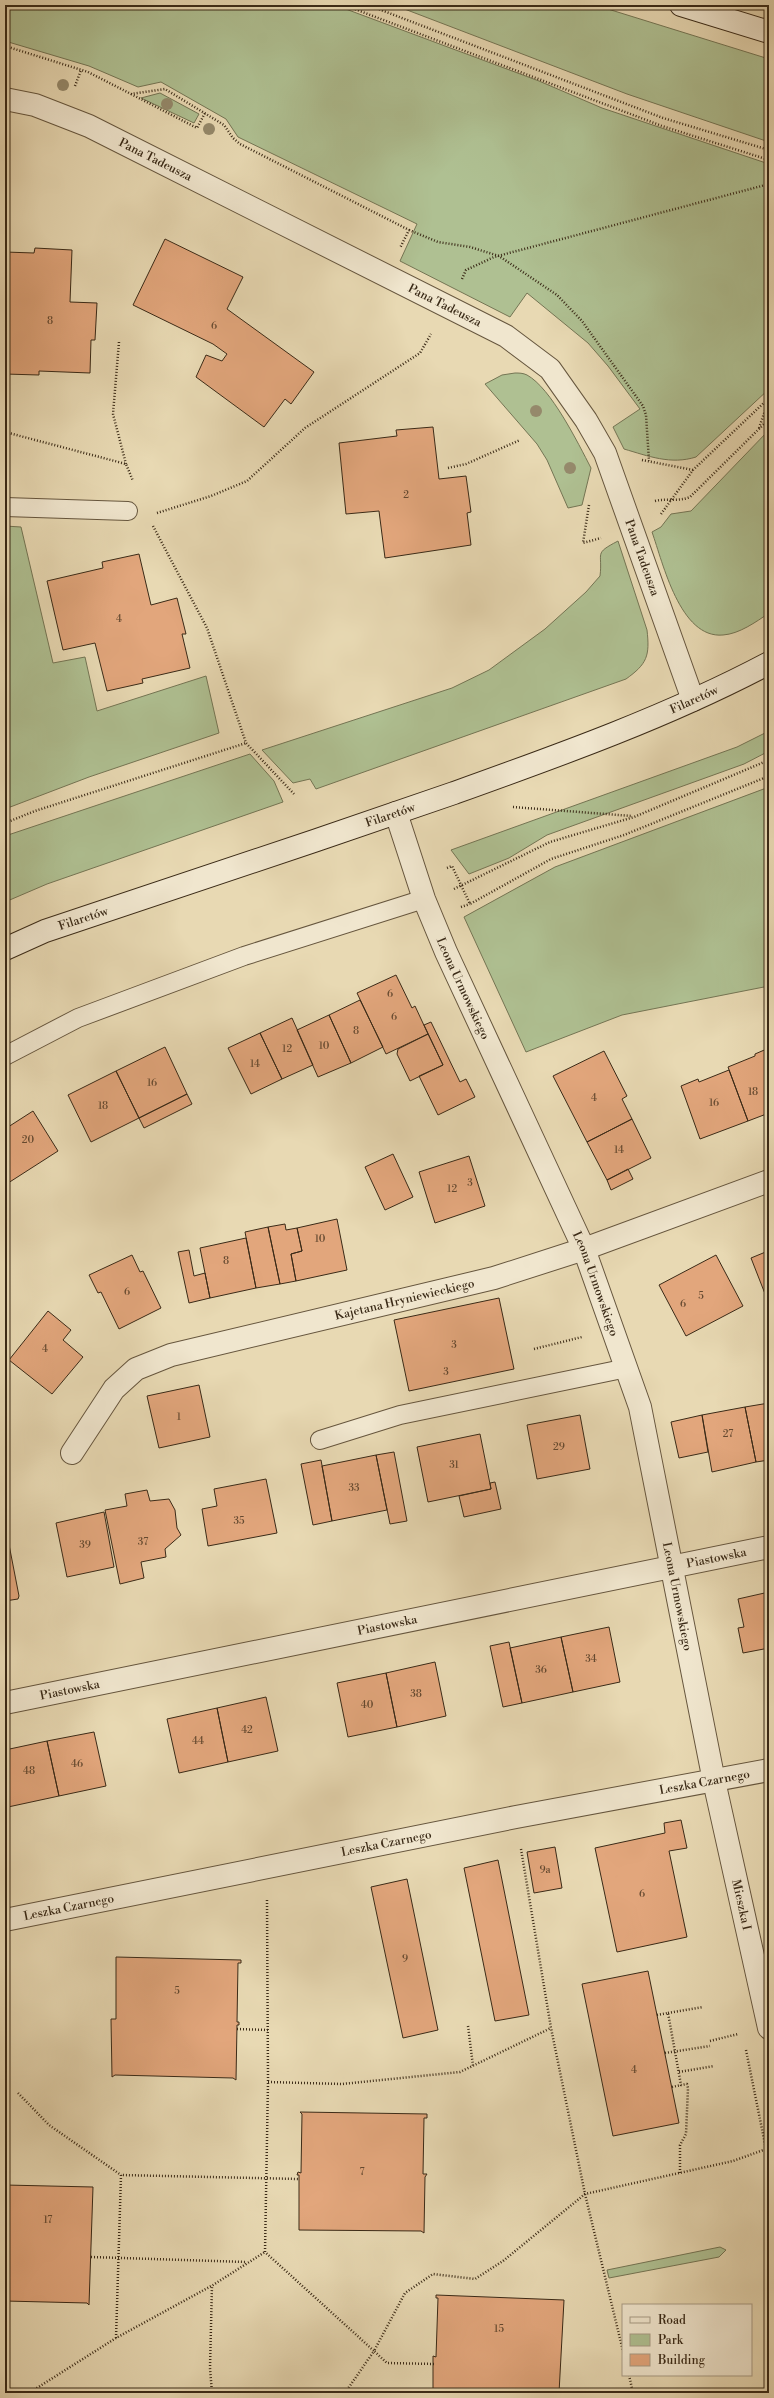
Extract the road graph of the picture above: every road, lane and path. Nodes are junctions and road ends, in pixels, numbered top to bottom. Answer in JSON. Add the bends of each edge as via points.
{"nodes":[{"id":1,"x":344,"y":5,"type":"edge"},
{"id":2,"x":368,"y":5,"type":"edge"},
{"id":3,"x":681,"y":5,"type":"edge"},
{"id":4,"x":769,"y":32,"type":"edge"},
{"id":5,"x":5,"y":46,"type":"edge"},
{"id":6,"x":131,"y":94,"type":"junction"},
{"id":7,"x":5,"y":99,"type":"edge"},
{"id":8,"x":205,"y":113,"type":"junction"},
{"id":9,"x":769,"y":150,"type":"edge"},
{"id":10,"x":769,"y":160,"type":"edge"},
{"id":11,"x":769,"y":184,"type":"edge"},
{"id":12,"x":408,"y":230,"type":"junction"},
{"id":13,"x":499,"y":256,"type":"junction"},
{"id":14,"x":387,"y":275,"type":"junction"},
{"id":15,"x":459,"y":285,"type":"dead end"},
{"id":16,"x":432,"y":332,"type":"dead end"},
{"id":17,"x":119,"y":342,"type":"dead end"},
{"id":18,"x":769,"y":398,"type":"edge"},
{"id":19,"x":769,"y":419,"type":"edge"},
{"id":20,"x":759,"y":429,"type":"junction"},
{"id":21,"x":5,"y":432,"type":"edge"},
{"id":22,"x":520,"y":440,"type":"dead end"},
{"id":23,"x":126,"y":464,"type":"junction"},
{"id":24,"x":448,"y":468,"type":"dead end"},
{"id":25,"x":693,"y":470,"type":"junction"},
{"id":26,"x":135,"y":486,"type":"dead end"},
{"id":27,"x":671,"y":499,"type":"junction"},
{"id":28,"x":651,"y":502,"type":"dead end"},
{"id":29,"x":5,"y":507,"type":"edge"},
{"id":30,"x":128,"y":511,"type":"dead end"},
{"id":31,"x":154,"y":514,"type":"dead end"},
{"id":32,"x":657,"y":517,"type":"dead end"},
{"id":33,"x":151,"y":523,"type":"dead end"},
{"id":34,"x":609,"y":536,"type":"dead end"},
{"id":35,"x":583,"y":543,"type":"dead end"},
{"id":36,"x":769,"y":662,"type":"edge"},
{"id":37,"x":693,"y":700,"type":"junction"},
{"id":38,"x":246,"y":743,"type":"junction"},
{"id":39,"x":769,"y":760,"type":"edge"},
{"id":40,"x":769,"y":776,"type":"edge"},
{"id":41,"x":294,"y":794,"type":"dead end"},
{"id":42,"x":509,"y":807,"type":"dead end"},
{"id":43,"x":396,"y":813,"type":"junction"},
{"id":44,"x":634,"y":816,"type":"junction"},
{"id":45,"x":5,"y":823,"type":"edge"},
{"id":46,"x":445,"y":869,"type":"dead end"},
{"id":47,"x":462,"y":886,"type":"junction"},
{"id":48,"x":424,"y":899,"type":"junction"},
{"id":49,"x":5,"y":949,"type":"edge"},
{"id":50,"x":5,"y":1056,"type":"edge"},
{"id":51,"x":769,"y":1181,"type":"edge"},
{"id":52,"x":584,"y":1249,"type":"junction"},
{"id":53,"x":577,"y":1338,"type":"dead end"},
{"id":54,"x":534,"y":1349,"type":"dead end"},
{"id":55,"x":627,"y":1368,"type":"junction"},
{"id":56,"x":320,"y":1440,"type":"dead end"},
{"id":57,"x":72,"y":1453,"type":"dead end"},
{"id":58,"x":769,"y":1546,"type":"edge"},
{"id":59,"x":673,"y":1566,"type":"junction"},
{"id":60,"x":5,"y":1703,"type":"edge"},
{"id":61,"x":769,"y":1770,"type":"edge"},
{"id":62,"x":714,"y":1781,"type":"junction"},
{"id":63,"x":516,"y":1817,"type":"junction"},
{"id":64,"x":267,"y":1868,"type":"junction"},
{"id":65,"x":5,"y":1920,"type":"edge"},
{"id":66,"x":703,"y":2007,"type":"dead end"},
{"id":67,"x":668,"y":2013,"type":"junction"},
{"id":68,"x":657,"y":2015,"type":"dead end"},
{"id":69,"x":468,"y":2026,"type":"dead end"},
{"id":70,"x":551,"y":2028,"type":"junction"},
{"id":71,"x":769,"y":2028,"type":"edge"},
{"id":72,"x":238,"y":2029,"type":"dead end"},
{"id":73,"x":268,"y":2030,"type":"junction"},
{"id":74,"x":737,"y":2035,"type":"dead end"},
{"id":75,"x":710,"y":2041,"type":"dead end"},
{"id":76,"x":710,"y":2046,"type":"dead end"},
{"id":77,"x":675,"y":2052,"type":"junction"},
{"id":78,"x":665,"y":2054,"type":"dead end"},
{"id":79,"x":473,"y":2066,"type":"junction"},
{"id":80,"x":714,"y":2066,"type":"dead end"},
{"id":81,"x":679,"y":2072,"type":"junction"},
{"id":82,"x":268,"y":2082,"type":"junction"},
{"id":83,"x":681,"y":2085,"type":"junction"},
{"id":84,"x":672,"y":2087,"type":"dead end"},
{"id":85,"x":18,"y":2093,"type":"dead end"},
{"id":86,"x":769,"y":2148,"type":"edge"},
{"id":87,"x":680,"y":2173,"type":"junction"},
{"id":88,"x":121,"y":2175,"type":"junction"},
{"id":89,"x":267,"y":2178,"type":"junction"},
{"id":90,"x":300,"y":2179,"type":"dead end"},
{"id":91,"x":585,"y":2194,"type":"junction"},
{"id":92,"x":265,"y":2252,"type":"junction"},
{"id":93,"x":91,"y":2257,"type":"dead end"},
{"id":94,"x":119,"y":2257,"type":"junction"},
{"id":95,"x":247,"y":2262,"type":"junction"},
{"id":96,"x":212,"y":2285,"type":"junction"},
{"id":97,"x":116,"y":2338,"type":"junction"},
{"id":98,"x":622,"y":2347,"type":"edge"},
{"id":99,"x":374,"y":2351,"type":"junction"},
{"id":100,"x":434,"y":2364,"type":"dead end"},
{"id":101,"x":629,"y":2376,"type":"edge"},
{"id":102,"x":29,"y":2393,"type":"edge"},
{"id":103,"x":212,"y":2393,"type":"edge"},
{"id":104,"x":345,"y":2393,"type":"edge"},
{"id":105,"x":633,"y":2393,"type":"edge"}],
"edges":[{"from":1,"to":10,"type":"path","via":[[662,126]]},
{"from":2,"to":9,"type":"path","via":[[663,118]]},
{"from":3,"to":4,"type":"street"},
{"from":5,"to":6,"type":"path","via":[[88,72]]},
{"from":6,"to":8,"type":"path","via":[[165,89]]},
{"from":6,"to":8,"type":"path","via":[[197,128]]},
{"from":7,"to":14,"type":"street","name":"Pana Tadeusza","via":[[35,105],[88,126]]},
{"from":8,"to":12,"type":"path","via":[[224,125],[240,144]]},
{"from":11,"to":13,"type":"path"},
{"from":12,"to":13,"type":"path","via":[[438,242],[470,247]]},
{"from":12,"to":14,"type":"path"},
{"from":13,"to":15,"type":"path","via":[[466,270]]},
{"from":13,"to":25,"type":"path","via":[[557,295],[600,344],[643,406],[646,415],[649,461]]},
{"from":14,"to":37,"type":"street","name":"Pana Tadeusza","via":[[506,336],[550,369],[586,420],[605,453]]},
{"from":16,"to":31,"type":"path","via":[[420,353],[305,428],[247,481],[211,496]]},
{"from":17,"to":23,"type":"path","via":[[113,414]]},
{"from":18,"to":20,"type":"path"},
{"from":18,"to":25,"type":"path"},
{"from":19,"to":20,"type":"path"},
{"from":20,"to":27,"type":"path","via":[[690,496],[681,500]]},
{"from":21,"to":23,"type":"path"},
{"from":22,"to":24,"type":"path","via":[[466,464]]},
{"from":23,"to":26,"type":"path"},
{"from":25,"to":27,"type":"path"},
{"from":27,"to":28,"type":"path"},
{"from":27,"to":32,"type":"path"},
{"from":29,"to":30,"type":"lane"},
{"from":33,"to":38,"type":"path","via":[[207,628]]},
{"from":34,"to":35,"type":"path"},
{"from":36,"to":37,"type":"street","name":"Filaretów"},
{"from":37,"to":43,"type":"street","name":"Filaretów","via":[[547,759]]},
{"from":38,"to":41,"type":"path"},
{"from":38,"to":45,"type":"path"},
{"from":39,"to":44,"type":"path"},
{"from":40,"to":47,"type":"path","via":[[624,835],[551,860],[470,904]]},
{"from":42,"to":44,"type":"path"},
{"from":43,"to":48,"type":"street","name":"Leona Urmowskiego"},
{"from":43,"to":49,"type":"street","name":"Filaretów","via":[[46,931]]},
{"from":44,"to":47,"type":"path","via":[[550,842]]},
{"from":46,"to":47,"type":"path","via":[[452,866]]},
{"from":47,"to":48,"type":"path"},
{"from":48,"to":50,"type":"lane","via":[[244,956],[78,1018]]},
{"from":48,"to":52,"type":"street","name":"Leona Urmowskiego","via":[[446,952]]},
{"from":51,"to":52,"type":"street","name":"Kajetana Hryniewieckiego"},
{"from":52,"to":55,"type":"street","name":"Leona Urmowskiego"},
{"from":52,"to":57,"type":"street","name":"Kajetana Hryniewieckiego","via":[[494,1278],[171,1355],[136,1369],[114,1389]]},
{"from":53,"to":54,"type":"path"},
{"from":55,"to":56,"type":"lane","via":[[400,1415]]},
{"from":55,"to":59,"type":"street","name":"Leona Urmowskiego","via":[[640,1407],[658,1505]]},
{"from":58,"to":59,"type":"street","name":"Piastowska"},
{"from":59,"to":60,"type":"street","name":"Piastowska"},
{"from":59,"to":62,"type":"street","name":"Leona Urmowskiego"},
{"from":61,"to":62,"type":"street","name":"Leszka Czarnego"},
{"from":62,"to":63,"type":"street","name":"Leszka Czarnego"},
{"from":62,"to":71,"type":"street","name":"Mieszka I"},
{"from":63,"to":64,"type":"street","name":"Leszka Czarnego"},
{"from":63,"to":70,"type":"path"},
{"from":64,"to":65,"type":"street","name":"Leszka Czarnego"},
{"from":64,"to":73,"type":"path"},
{"from":66,"to":67,"type":"path"},
{"from":67,"to":68,"type":"path"},
{"from":67,"to":77,"type":"path"},
{"from":69,"to":79,"type":"path"},
{"from":70,"to":79,"type":"path"},
{"from":70,"to":91,"type":"path"},
{"from":72,"to":73,"type":"path"},
{"from":73,"to":82,"type":"path"},
{"from":74,"to":75,"type":"path"},
{"from":76,"to":77,"type":"path"},
{"from":77,"to":78,"type":"path"},
{"from":77,"to":81,"type":"path"},
{"from":79,"to":82,"type":"path","via":[[460,2072],[342,2084]]},
{"from":80,"to":81,"type":"path"},
{"from":81,"to":83,"type":"path"},
{"from":82,"to":89,"type":"path"},
{"from":83,"to":84,"type":"path"},
{"from":83,"to":87,"type":"path","via":[[688,2084],[686,2134],[680,2144]]},
{"from":85,"to":88,"type":"path","via":[[49,2125]]},
{"from":86,"to":87,"type":"path","via":[[733,2161]]},
{"from":87,"to":91,"type":"path"},
{"from":88,"to":89,"type":"path"},
{"from":88,"to":94,"type":"path"},
{"from":89,"to":90,"type":"path"},
{"from":89,"to":92,"type":"path"},
{"from":91,"to":98,"type":"path"},
{"from":91,"to":99,"type":"path","via":[[503,2261],[475,2279],[433,2274],[404,2293]]},
{"from":92,"to":95,"type":"path"},
{"from":92,"to":99,"type":"path"},
{"from":93,"to":94,"type":"path"},
{"from":94,"to":95,"type":"path"},
{"from":94,"to":97,"type":"path"},
{"from":95,"to":96,"type":"path"},
{"from":96,"to":97,"type":"path"},
{"from":96,"to":103,"type":"path"},
{"from":97,"to":102,"type":"path"},
{"from":99,"to":100,"type":"path","via":[[387,2362]]},
{"from":99,"to":104,"type":"path"},
{"from":101,"to":105,"type":"path"}]}
